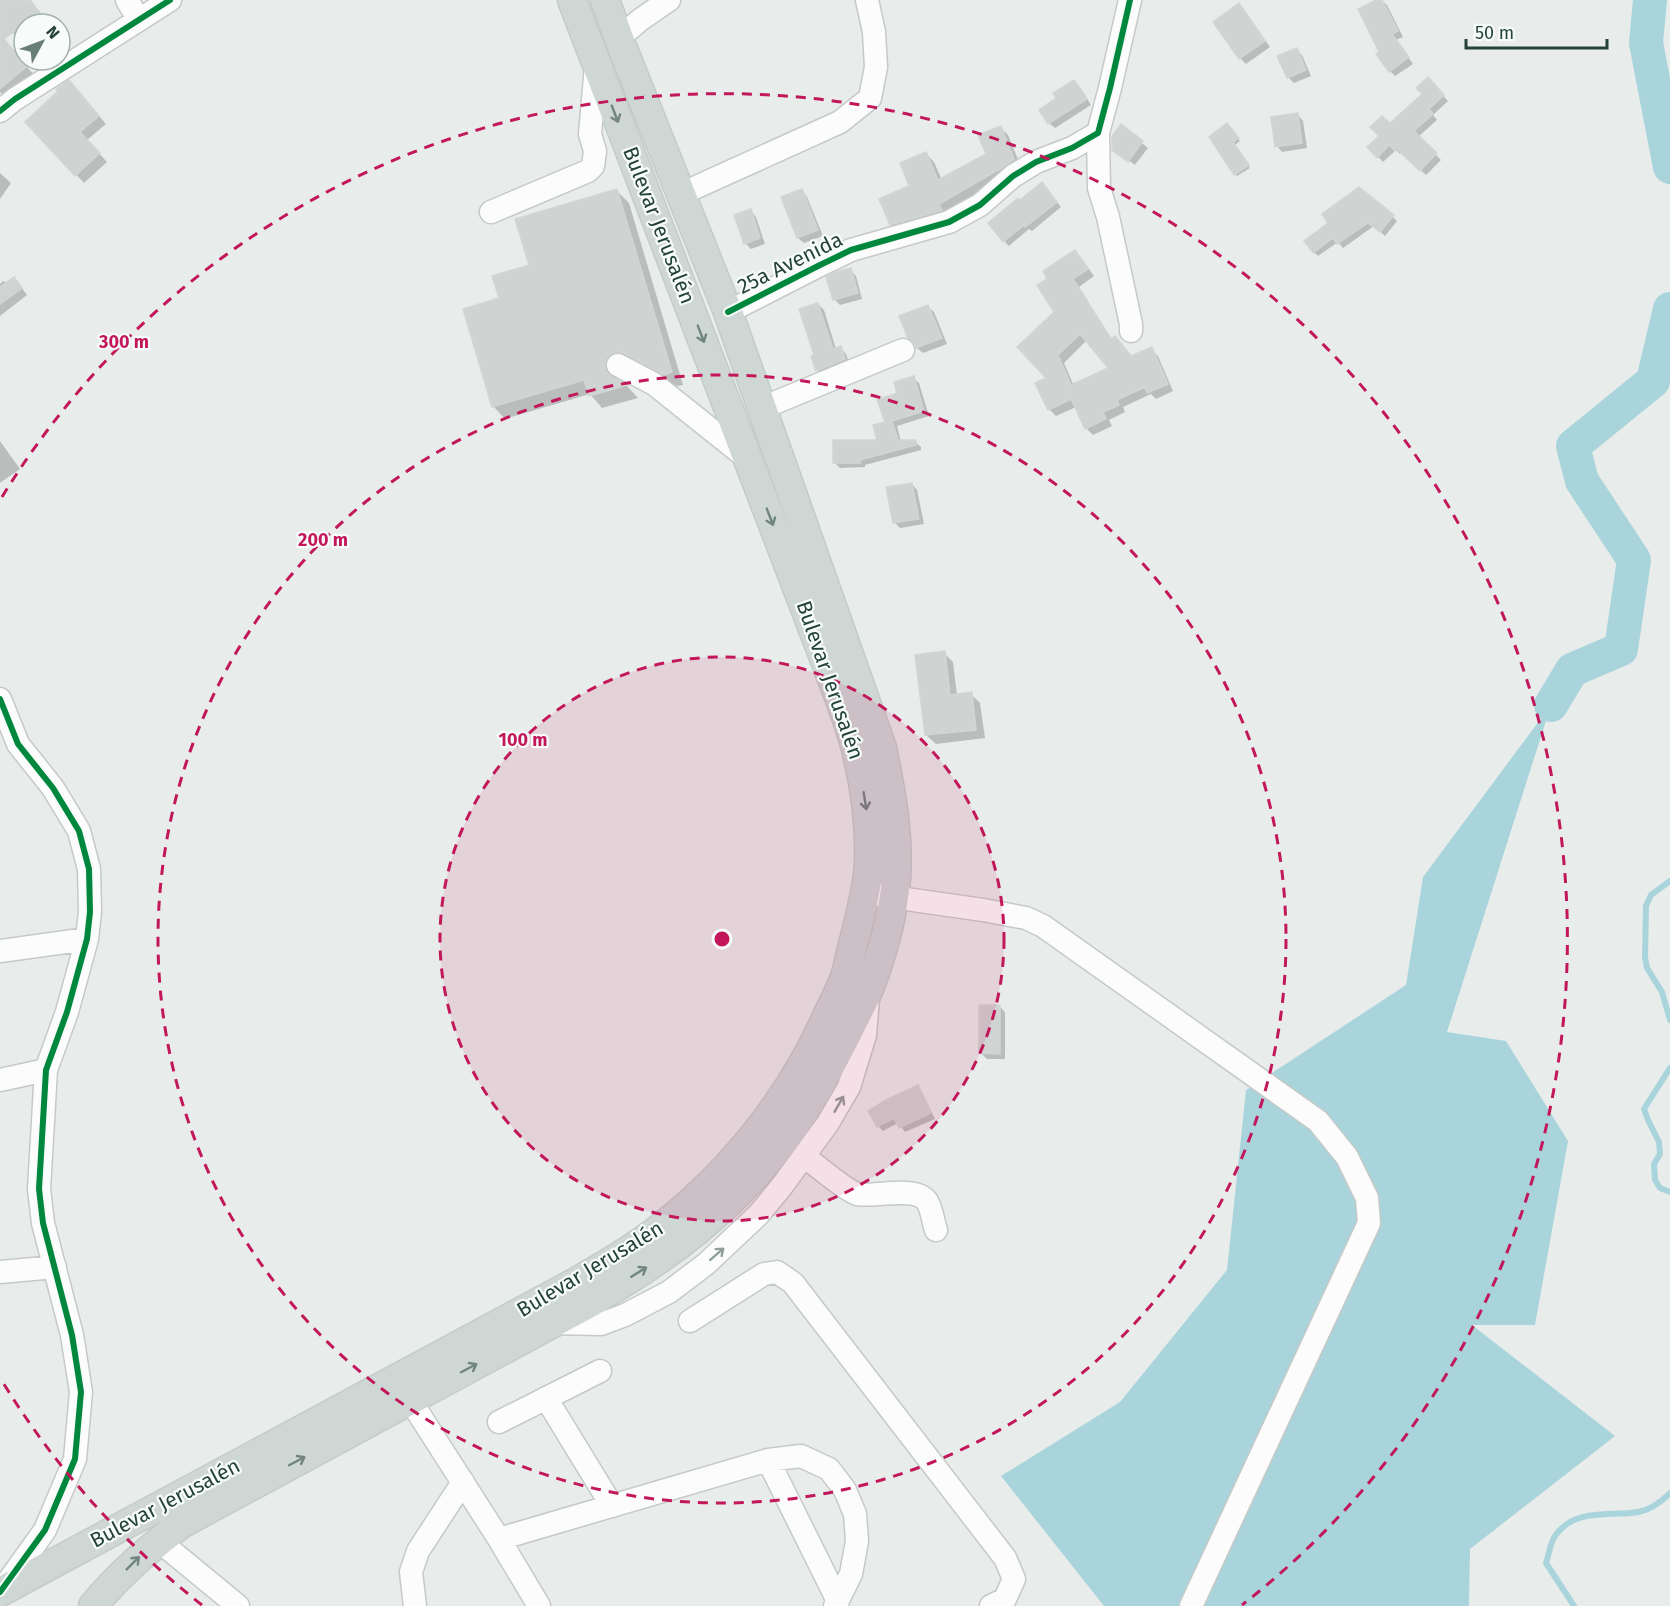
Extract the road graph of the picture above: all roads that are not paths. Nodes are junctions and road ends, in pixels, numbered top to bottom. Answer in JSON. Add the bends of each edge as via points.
{"nodes":[{"id":1,"x":127,"y":0,"type":"edge"},
{"id":2,"x":170,"y":0,"type":"edge"},
{"id":3,"x":605,"y":0,"type":"edge"},
{"id":4,"x":669,"y":0,"type":"edge"},
{"id":5,"x":867,"y":0,"type":"edge"},
{"id":6,"x":1130,"y":0,"type":"edge"},
{"id":7,"x":572,"y":7,"type":"edge"},
{"id":8,"x":139,"y":20,"type":"junction"},
{"id":9,"x":619,"y":38,"type":"junction"},
{"id":10,"x":596,"y":64,"type":"junction"},
{"id":11,"x":0,"y":111,"type":"edge"},
{"id":12,"x":1098,"y":132,"type":"junction"},
{"id":13,"x":681,"y":194,"type":"junction"},
{"id":14,"x":491,"y":212,"type":"dead end"},
{"id":15,"x":728,"y":312,"type":"junction"},
{"id":16,"x":1131,"y":331,"type":"dead end"},
{"id":17,"x":903,"y":350,"type":"dead end"},
{"id":18,"x":618,"y":365,"type":"dead end"},
{"id":19,"x":762,"y":408,"type":"junction"},
{"id":20,"x":748,"y":459,"type":"junction"},
{"id":21,"x":0,"y":699,"type":"edge"},
{"id":22,"x":864,"y":893,"type":"junction"},
{"id":23,"x":893,"y":898,"type":"junction"},
{"id":24,"x":87,"y":939,"type":"junction"},
{"id":25,"x":0,"y":951,"type":"edge"},
{"id":26,"x":868,"y":990,"type":"junction"},
{"id":27,"x":46,"y":1070,"type":"junction"},
{"id":28,"x":0,"y":1080,"type":"edge"},
{"id":29,"x":804,"y":1156,"type":"junction"},
{"id":30,"x":936,"y":1230,"type":"dead end"},
{"id":31,"x":55,"y":1267,"type":"junction"},
{"id":32,"x":0,"y":1272,"type":"edge"},
{"id":33,"x":690,"y":1320,"type":"dead end"},
{"id":34,"x":553,"y":1323,"type":"junction"},
{"id":35,"x":600,"y":1371,"type":"dead end"},
{"id":36,"x":546,"y":1398,"type":"junction"},
{"id":37,"x":410,"y":1400,"type":"junction"},
{"id":38,"x":499,"y":1422,"type":"dead end"},
{"id":39,"x":768,"y":1460,"type":"junction"},
{"id":40,"x":463,"y":1482,"type":"junction"},
{"id":41,"x":612,"y":1506,"type":"junction"},
{"id":42,"x":500,"y":1539,"type":"junction"},
{"id":43,"x":159,"y":1541,"type":"junction"},
{"id":44,"x":0,"y":1592,"type":"edge"},
{"id":45,"x":836,"y":1604,"type":"edge"},
{"id":46,"x":93,"y":1606,"type":"edge"},
{"id":47,"x":238,"y":1606,"type":"edge"},
{"id":48,"x":415,"y":1606,"type":"edge"},
{"id":49,"x":539,"y":1606,"type":"edge"},
{"id":50,"x":991,"y":1606,"type":"edge"},
{"id":51,"x":1191,"y":1606,"type":"edge"}],
"edges":[{"from":1,"to":8,"type":"street"},
{"from":2,"to":8,"type":"street"},
{"from":3,"to":9,"type":"main road","name":"Bulevar Jerusalén"},
{"from":4,"to":9,"type":"street"},
{"from":5,"to":13,"type":"street","via":[[876,67],[870,98],[840,122]]},
{"from":6,"to":12,"type":"street"},
{"from":7,"to":10,"type":"main road","name":"Bulevar Jerusalén"},
{"from":8,"to":11,"type":"street"},
{"from":9,"to":13,"type":"main road","name":"Bulevar Jerusalén"},
{"from":10,"to":14,"type":"street","via":[[590,134],[596,151],[593,166]]},
{"from":10,"to":20,"type":"main road","name":"Bulevar Jerusalén","one_way":true},
{"from":12,"to":15,"type":"street","name":"25a Avenida","via":[[1072,148],[1036,162],[980,205],[949,222],[851,250]]},
{"from":12,"to":16,"type":"street","via":[[1099,188]]},
{"from":13,"to":15,"type":"main road","name":"Bulevar Jerusalén"},
{"from":15,"to":19,"type":"main road","name":"Bulevar Jerusalén"},
{"from":17,"to":19,"type":"street"},
{"from":18,"to":20,"type":"street","via":[[654,384]]},
{"from":19,"to":23,"type":"main road","name":"Bulevar Jerusalén","via":[[882,748],[896,832]]},
{"from":20,"to":22,"type":"main road","name":"Bulevar Jerusalén","one_way":true,"via":[[839,697],[858,758],[870,864]]},
{"from":21,"to":24,"type":"street","via":[[18,744],[53,788],[79,831],[89,869]]},
{"from":22,"to":23,"type":"street"},
{"from":22,"to":44,"type":"main road","name":"Bulevar Jerusalén","via":[[844,978],[801,1068],[726,1168],[665,1224],[578,1281]]},
{"from":23,"to":26,"type":"main road","name":"Bulevar Jerusalén"},
{"from":23,"to":51,"type":"street","via":[[1026,918],[1043,926],[1318,1121],[1347,1157],[1367,1198],[1368,1223]]},
{"from":24,"to":25,"type":"street"},
{"from":24,"to":27,"type":"street","via":[[68,1012]]},
{"from":29,"to":26,"type":"street","one_way":true,"via":[[849,1088],[866,1035]]},
{"from":34,"to":26,"type":"main road","name":"Bulevar Jerusalén","one_way":true,"via":[[652,1264],[742,1189],[795,1125]]},
{"from":27,"to":28,"type":"street"},
{"from":27,"to":31,"type":"street","via":[[39,1188],[43,1223]]},
{"from":29,"to":30,"type":"street","via":[[858,1194],[920,1195],[927,1201]]},
{"from":34,"to":29,"type":"street","one_way":true,"via":[[601,1324],[669,1292],[706,1264],[759,1214]]},
{"from":31,"to":32,"type":"street"},
{"from":31,"to":44,"type":"street","via":[[81,1392],[75,1459],[45,1530]]},
{"from":33,"to":50,"type":"street","via":[[764,1274],[777,1272],[793,1283],[1005,1558],[1014,1579],[1005,1599]]},
{"from":37,"to":34,"type":"main road","name":"Bulevar Jerusalén","one_way":true},
{"from":35,"to":36,"type":"street"},
{"from":36,"to":38,"type":"street"},
{"from":36,"to":41,"type":"street"},
{"from":37,"to":40,"type":"street"},
{"from":43,"to":37,"type":"main road","name":"Bulevar Jerusalén","one_way":true,"via":[[181,1524]]},
{"from":39,"to":41,"type":"street"},
{"from":39,"to":45,"type":"street"},
{"from":39,"to":45,"type":"street","via":[[801,1456],[829,1469],[845,1490],[855,1514],[857,1541],[850,1574]]},
{"from":40,"to":42,"type":"street"},
{"from":40,"to":48,"type":"street","via":[[418,1551],[411,1572]]},
{"from":41,"to":42,"type":"street"},
{"from":42,"to":49,"type":"street"},
{"from":46,"to":43,"type":"main road","name":"Bulevar Jerusalén","one_way":true},
{"from":43,"to":47,"type":"street"}]}
